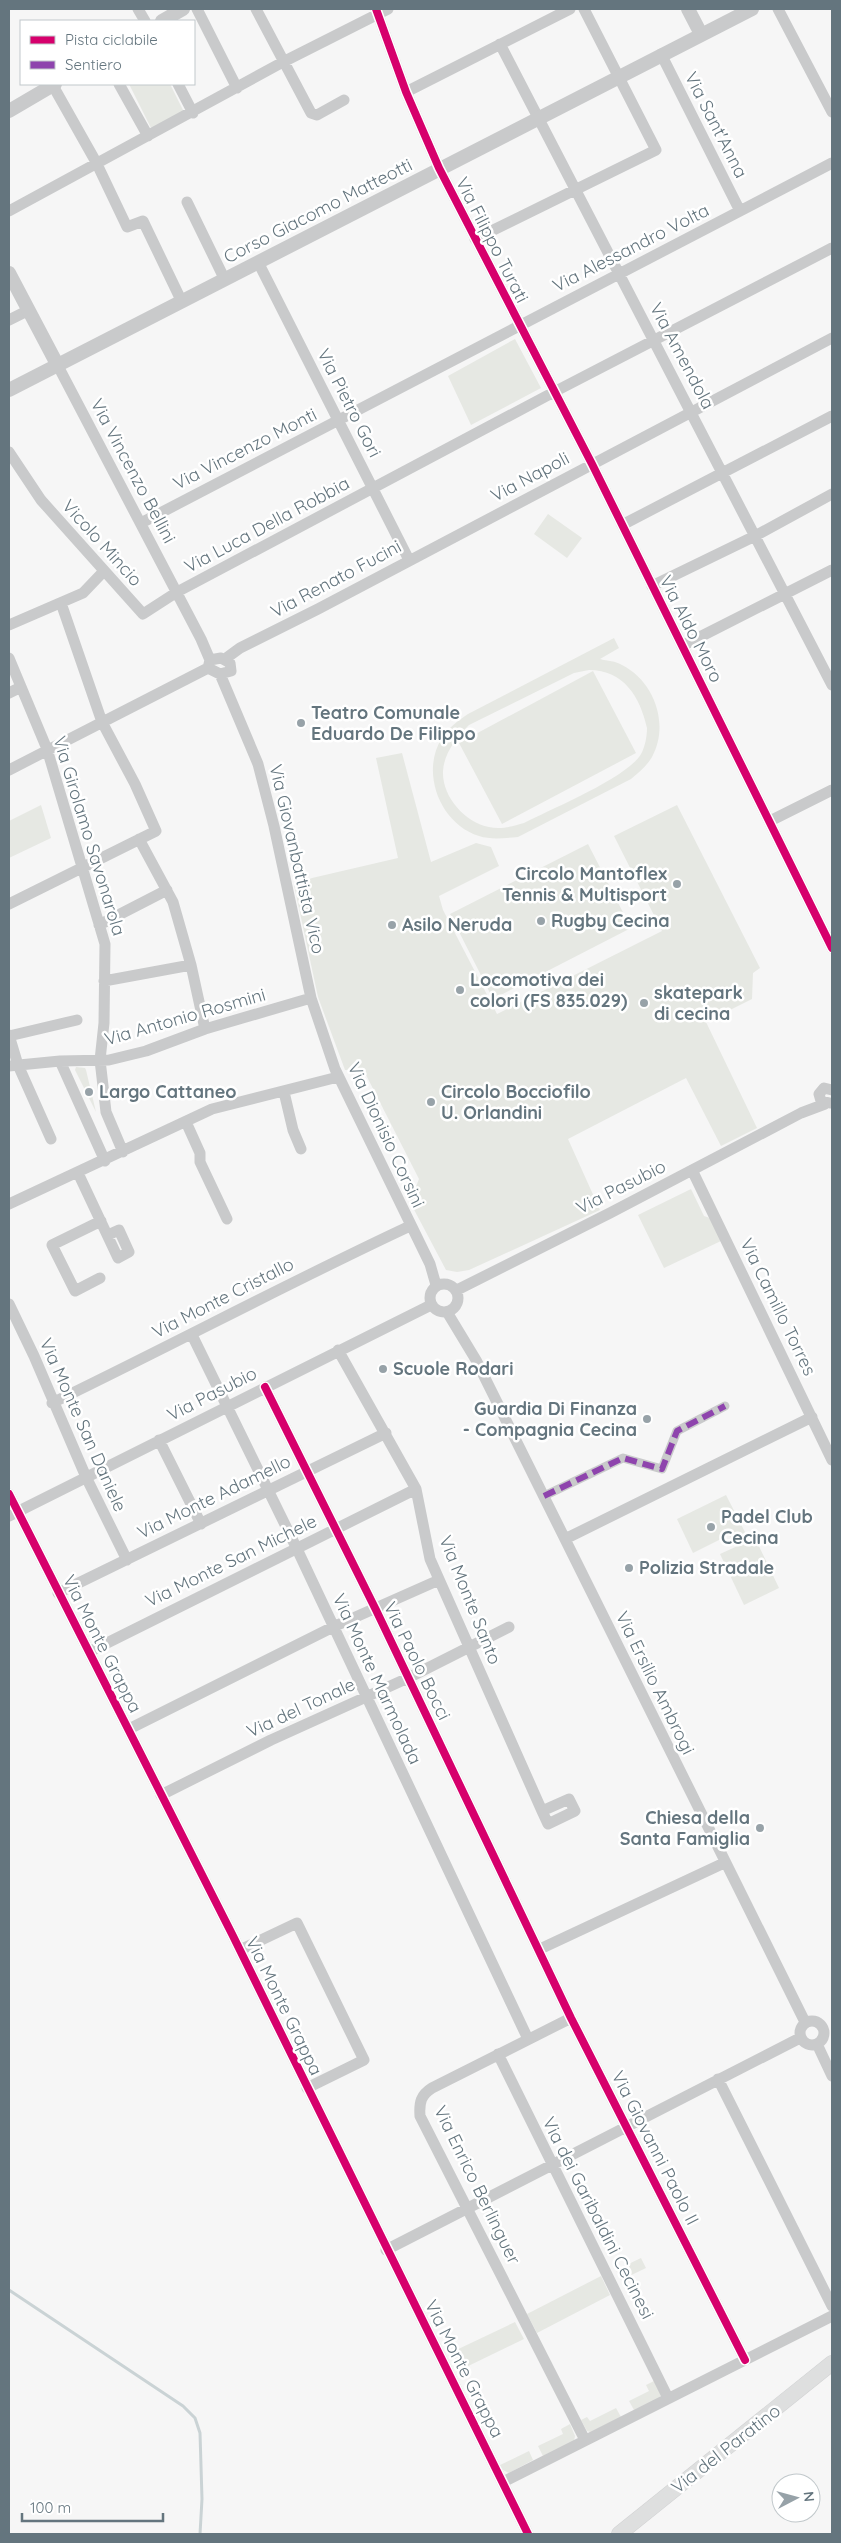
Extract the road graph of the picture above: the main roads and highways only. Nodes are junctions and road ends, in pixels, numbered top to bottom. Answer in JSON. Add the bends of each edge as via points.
{"nodes":[{"id":1,"x":832,"y":2363,"type":"edge"},
{"id":2,"x":619,"y":2534,"type":"edge"}],
"edges":[{"from":1,"to":2,"type":"main road","name":"Via del Paratino"}]}
